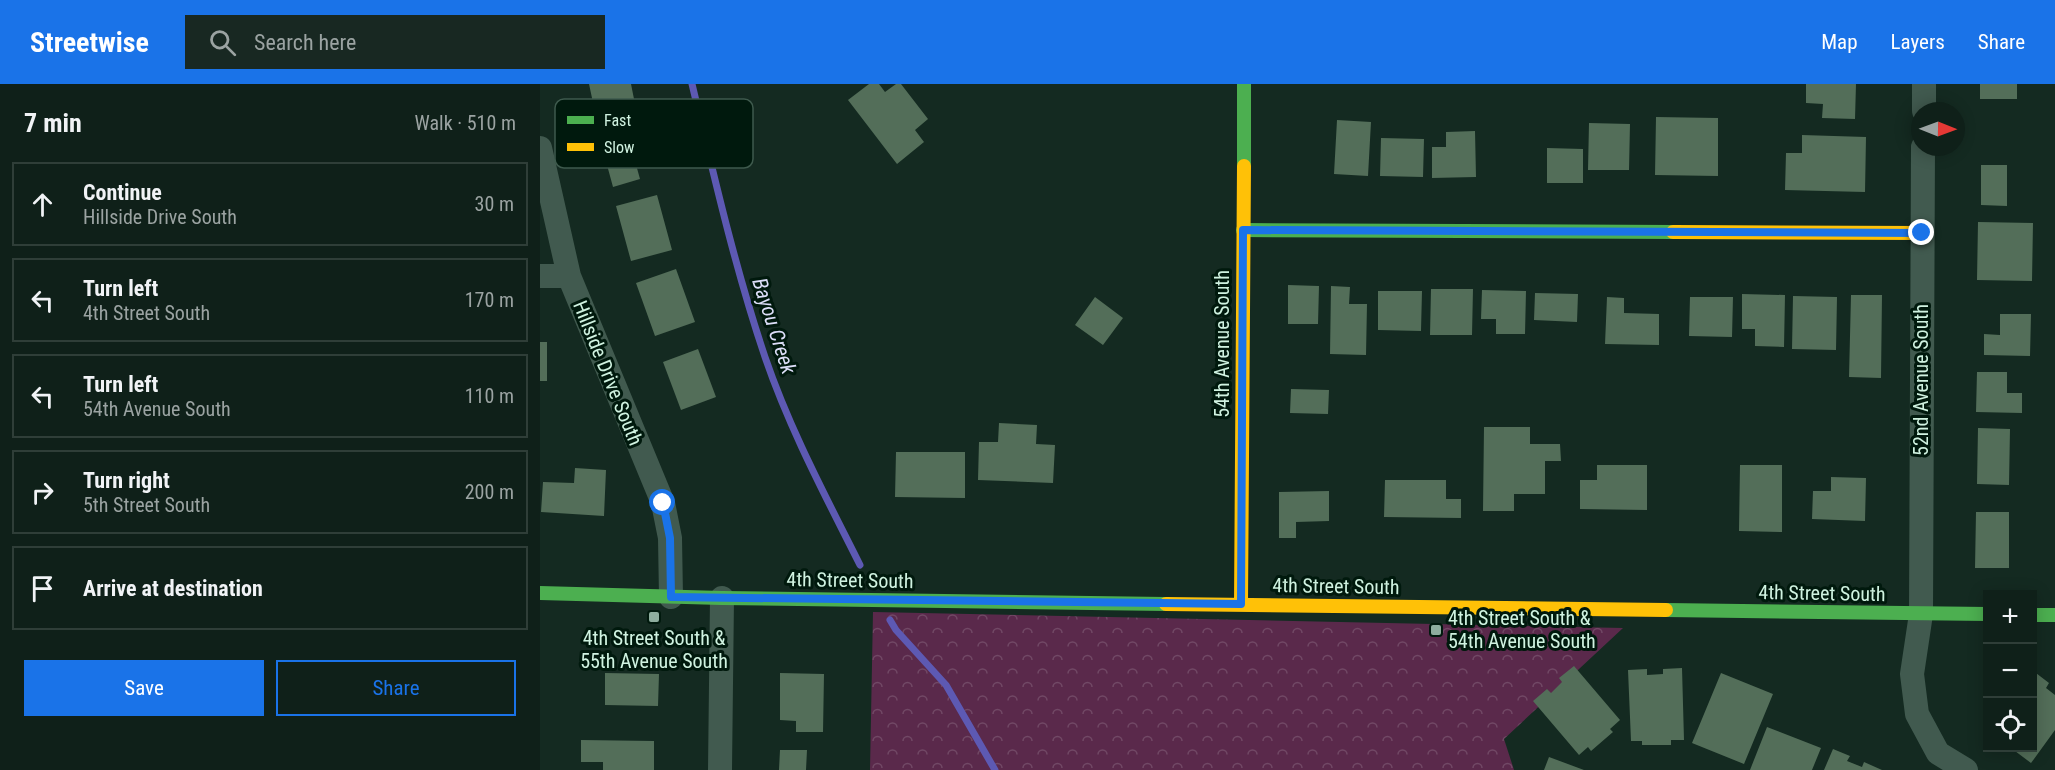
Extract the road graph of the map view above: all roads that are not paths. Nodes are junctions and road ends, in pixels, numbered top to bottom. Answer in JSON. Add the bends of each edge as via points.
{"nodes":[{"id":1,"x":1244,"y":84,"type":"edge"},
{"id":2,"x":1924,"y":84,"type":"edge"},
{"id":3,"x":1924,"y":102,"type":"edge"},
{"id":4,"x":540,"y":148,"type":"edge"},
{"id":5,"x":1923,"y":156,"type":"edge"},
{"id":6,"x":1243,"y":230,"type":"junction"},
{"id":7,"x":1922,"y":233,"type":"junction"},
{"id":8,"x":540,"y":276,"type":"edge"},
{"id":9,"x":569,"y":276,"type":"junction"},
{"id":10,"x":540,"y":593,"type":"edge"},
{"id":11,"x":671,"y":597,"type":"junction"},
{"id":12,"x":722,"y":598,"type":"junction"},
{"id":13,"x":1241,"y":604,"type":"junction"},
{"id":14,"x":1921,"y":614,"type":"junction"},
{"id":15,"x":1983,"y":614,"type":"edge"},
{"id":16,"x":2037,"y":615,"type":"edge"},
{"id":17,"x":2055,"y":615,"type":"edge"},
{"id":18,"x":720,"y":770,"type":"edge"},
{"id":19,"x":1966,"y":770,"type":"edge"}],
"edges":[{"from":1,"to":6,"type":"street","name":"54th Avenue South"},
{"from":2,"to":3,"type":"street"},
{"from":4,"to":9,"type":"street","name":"Hillside Drive South"},
{"from":5,"to":7,"type":"street","name":"52nd Avenue South"},
{"from":6,"to":7,"type":"street"},
{"from":6,"to":13,"type":"street","name":"54th Avenue South"},
{"from":7,"to":14,"type":"street","name":"52nd Avenue South"},
{"from":8,"to":9,"type":"street"},
{"from":9,"to":11,"type":"street","name":"Hillside Drive South","via":[[663,503],[670,538]]},
{"from":10,"to":11,"type":"street","name":"4th Street South"},
{"from":11,"to":12,"type":"street","name":"4th Street South"},
{"from":12,"to":13,"type":"street","name":"4th Street South"},
{"from":12,"to":18,"type":"street"},
{"from":13,"to":14,"type":"street","name":"4th Street South"},
{"from":14,"to":15,"type":"street","name":"4th Street South"},
{"from":14,"to":19,"type":"street","name":"52nd Avenue South","via":[[1912,674],[1917,714],[1938,753]]},
{"from":16,"to":17,"type":"street"}]}
